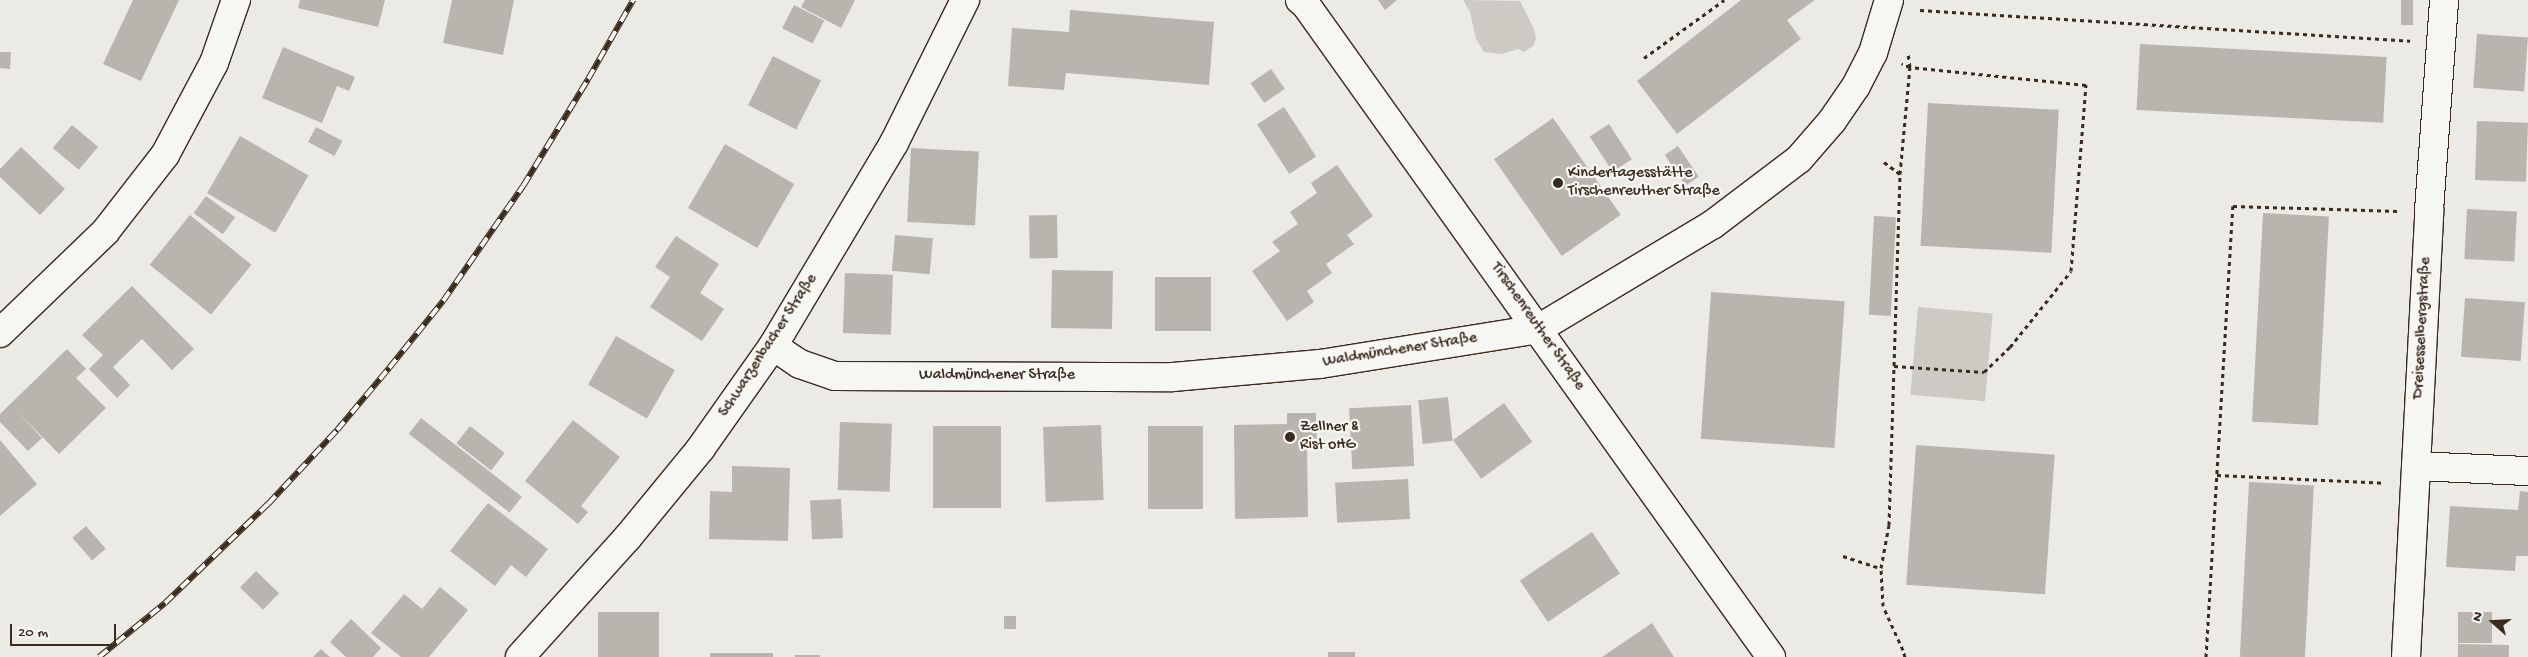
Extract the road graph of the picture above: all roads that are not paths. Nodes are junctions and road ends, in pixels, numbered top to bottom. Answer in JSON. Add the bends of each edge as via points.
{"nodes":[{"id":1,"x":236,"y":0,"type":"edge"},
{"id":2,"x":965,"y":0,"type":"edge"},
{"id":3,"x":1300,"y":0,"type":"edge"},
{"id":4,"x":2444,"y":0,"type":"edge"},
{"id":5,"x":1888,"y":4,"type":"edge"},
{"id":6,"x":1538,"y":329,"type":"junction"},
{"id":7,"x":0,"y":333,"type":"edge"},
{"id":8,"x":773,"y":346,"type":"junction"},
{"id":9,"x":2528,"y":471,"type":"edge"},
{"id":10,"x":2415,"y":475,"type":"junction"},
{"id":11,"x":520,"y":657,"type":"edge"},
{"id":12,"x":1771,"y":657,"type":"edge"},
{"id":13,"x":2406,"y":657,"type":"edge"}],
"edges":[{"from":1,"to":7,"type":"street","via":[[214,63],[165,155],[105,232]]},
{"from":2,"to":8,"type":"street","name":"Schwarzenbacher Straße","via":[[894,143]]},
{"from":3,"to":6,"type":"street","name":"Tirschenreuther Straße"},
{"from":4,"to":10,"type":"street","name":"Dreisesselbergstraße"},
{"from":5,"to":6,"type":"street","name":"Waldmünchener Straße","via":[[1873,53],[1856,86],[1832,121],[1799,158],[1712,225]]},
{"from":6,"to":8,"type":"street","name":"Waldmünchener Straße","via":[[1320,364],[1172,377],[834,376],[800,364]]},
{"from":6,"to":12,"type":"street","name":"Tirschenreuther Straße"},
{"from":8,"to":11,"type":"street","name":"Schwarzenbacher Straße","via":[[701,448],[628,537]]},
{"from":9,"to":10,"type":"street"},
{"from":10,"to":13,"type":"street","name":"Dreisesselbergstraße"}]}
